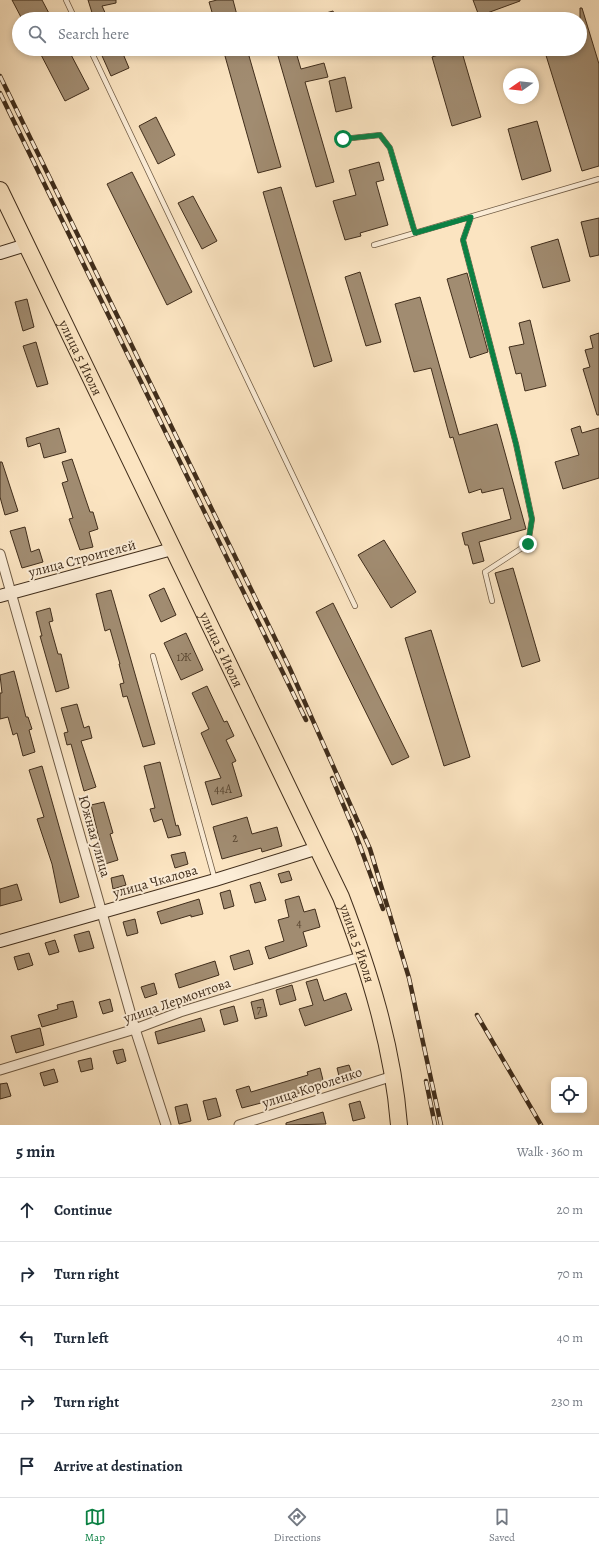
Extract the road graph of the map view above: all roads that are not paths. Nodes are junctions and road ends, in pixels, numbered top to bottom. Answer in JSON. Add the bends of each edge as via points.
{"nodes":[{"id":1,"x":66,"y":0,"type":"edge"},
{"id":2,"x":72,"y":12,"type":"edge"},
{"id":3,"x":93,"y":56,"type":"edge"},
{"id":4,"x":343,"y":139,"type":"dead end"},
{"id":5,"x":599,"y":179,"type":"edge"},
{"id":6,"x":0,"y":190,"type":"edge"},
{"id":7,"x":471,"y":217,"type":"junction"},
{"id":8,"x":415,"y":233,"type":"junction"},
{"id":9,"x":374,"y":244,"type":"dead end"},
{"id":10,"x":26,"y":245,"type":"junction"},
{"id":11,"x":0,"y":253,"type":"edge"},
{"id":12,"x":172,"y":549,"type":"junction"},
{"id":13,"x":0,"y":554,"type":"edge"},
{"id":14,"x":12,"y":592,"type":"junction"},
{"id":15,"x":0,"y":596,"type":"edge"},
{"id":16,"x":492,"y":601,"type":"dead end"},
{"id":17,"x":355,"y":606,"type":"dead end"},
{"id":18,"x":153,"y":656,"type":"dead end"},
{"id":19,"x":318,"y":848,"type":"junction"},
{"id":20,"x":215,"y":880,"type":"junction"},
{"id":21,"x":102,"y":912,"type":"junction"},
{"id":22,"x":0,"y":941,"type":"edge"},
{"id":23,"x":364,"y":956,"type":"junction"},
{"id":24,"x":135,"y":1029,"type":"junction"},
{"id":25,"x":0,"y":1070,"type":"edge"},
{"id":26,"x":393,"y":1076,"type":"junction"},
{"id":27,"x":166,"y":1125,"type":"edge"},
{"id":28,"x":239,"y":1125,"type":"edge"},
{"id":29,"x":399,"y":1125,"type":"edge"}],
"edges":[{"from":1,"to":2,"type":"lane"},
{"from":3,"to":17,"type":"lane"},
{"from":4,"to":8,"type":"lane","via":[[380,135],[390,148]]},
{"from":5,"to":7,"type":"lane"},
{"from":6,"to":10,"type":"highway","name":"улица 5 Июля"},
{"from":7,"to":8,"type":"lane"},
{"from":7,"to":16,"type":"lane","via":[[463,240],[516,444],[532,519],[528,544],[485,572]]},
{"from":8,"to":9,"type":"lane"},
{"from":10,"to":11,"type":"street"},
{"from":10,"to":12,"type":"highway","name":"улица 5 Июля"},
{"from":12,"to":14,"type":"street","name":"улица Строителей"},
{"from":12,"to":19,"type":"highway","name":"улица 5 Июля"},
{"from":13,"to":14,"type":"street","name":"Южная улица"},
{"from":14,"to":15,"type":"street","name":"улица Строителей"},
{"from":14,"to":21,"type":"street","name":"Южная улица"},
{"from":18,"to":20,"type":"lane"},
{"from":19,"to":20,"type":"street","name":"улица Чкалова"},
{"from":19,"to":23,"type":"highway","name":"улица 5 Июля"},
{"from":20,"to":21,"type":"street","name":"улица Чкалова"},
{"from":21,"to":22,"type":"street","name":"улица Чкалова"},
{"from":21,"to":24,"type":"street","name":"Южная улица"},
{"from":23,"to":24,"type":"street","name":"улица Лермонтова","via":[[180,1012]]},
{"from":23,"to":26,"type":"highway","name":"улица 5 Июля"},
{"from":24,"to":25,"type":"street","name":"улица Лермонтова"},
{"from":24,"to":27,"type":"street","name":"Южная улица"},
{"from":26,"to":28,"type":"street","name":"улица Короленко"},
{"from":26,"to":29,"type":"highway","name":"улица 5 Июля"}]}
